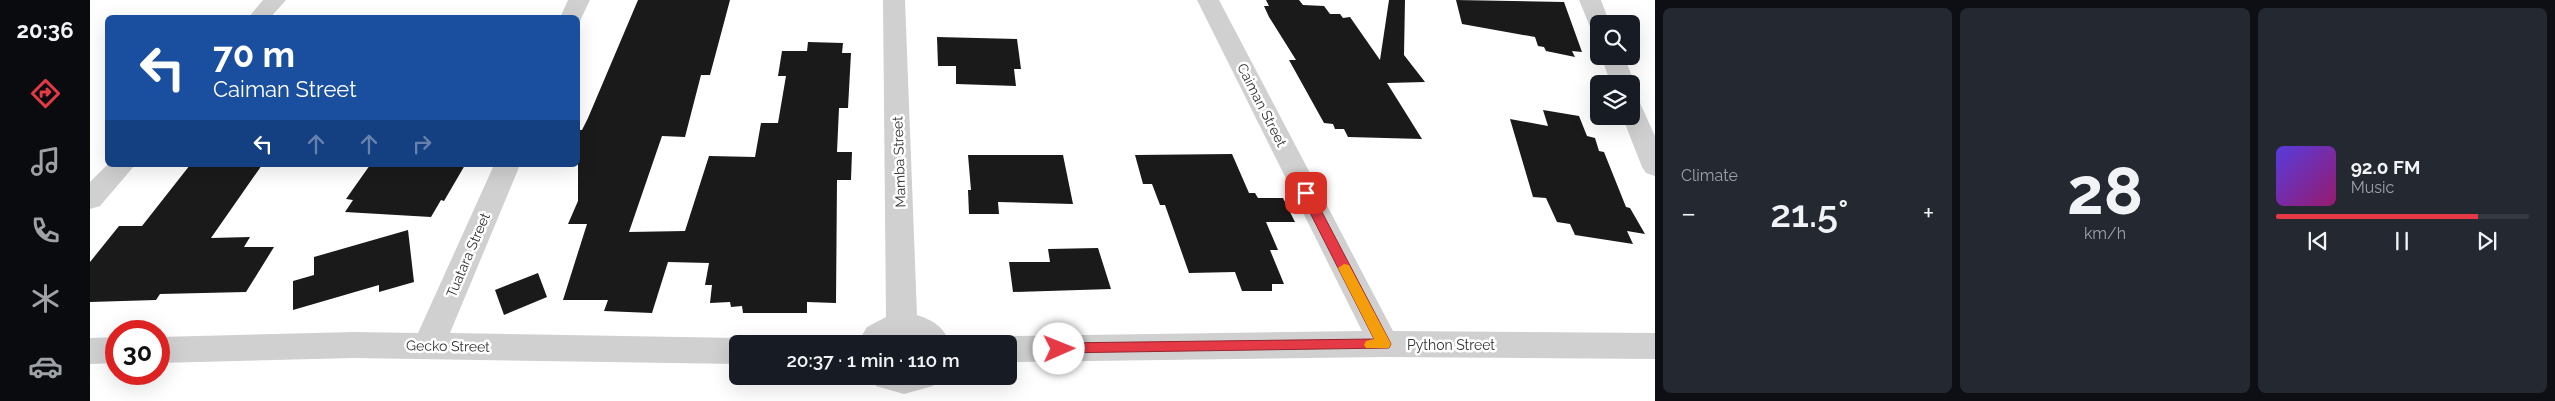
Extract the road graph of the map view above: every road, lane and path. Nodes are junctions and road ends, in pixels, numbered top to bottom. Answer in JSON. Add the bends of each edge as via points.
{"nodes":[{"id":1,"x":274,"y":0,"type":"edge"},
{"id":2,"x":578,"y":0,"type":"edge"},
{"id":3,"x":894,"y":0,"type":"edge"},
{"id":4,"x":1208,"y":0,"type":"edge"},
{"id":5,"x":1590,"y":0,"type":"edge"},
{"id":6,"x":261,"y":15,"type":"edge"},
{"id":7,"x":572,"y":15,"type":"edge"},
{"id":8,"x":1596,"y":15,"type":"edge"},
{"id":9,"x":1638,"y":125,"type":"edge"},
{"id":10,"x":120,"y":167,"type":"edge"},
{"id":11,"x":507,"y":167,"type":"edge"},
{"id":12,"x":1655,"y":167,"type":"edge"},
{"id":13,"x":90,"y":199,"type":"edge"},
{"id":14,"x":902,"y":325,"type":"junction"},
{"id":15,"x":880,"y":335,"type":"edge"},
{"id":16,"x":929,"y":335,"type":"edge"},
{"id":17,"x":1384,"y":344,"type":"junction"},
{"id":18,"x":429,"y":345,"type":"junction"},
{"id":19,"x":1655,"y":346,"type":"edge"},
{"id":20,"x":1017,"y":349,"type":"edge"},
{"id":21,"x":105,"y":350,"type":"edge"},
{"id":22,"x":170,"y":350,"type":"edge"},
{"id":23,"x":90,"y":351,"type":"edge"},
{"id":24,"x":729,"y":351,"type":"edge"}],
"edges":[{"from":1,"to":6,"type":"street"},
{"from":2,"to":7,"type":"street"},
{"from":3,"to":14,"type":"street","name":"Mamba Street"},
{"from":4,"to":17,"type":"street","name":"Caiman Street"},
{"from":5,"to":8,"type":"street"},
{"from":9,"to":12,"type":"street"},
{"from":10,"to":13,"type":"street"},
{"from":11,"to":18,"type":"street","name":"Tuatara Street"},
{"from":14,"to":15,"type":"street"},
{"from":14,"to":16,"type":"street","via":[[920,329]]},
{"from":17,"to":19,"type":"street","name":"Python Street"},
{"from":17,"to":20,"type":"street","name":"Python Street"},
{"from":18,"to":22,"type":"street","name":"Gecko Street"},
{"from":18,"to":24,"type":"street","name":"Gecko Street"},
{"from":21,"to":23,"type":"street"}]}
